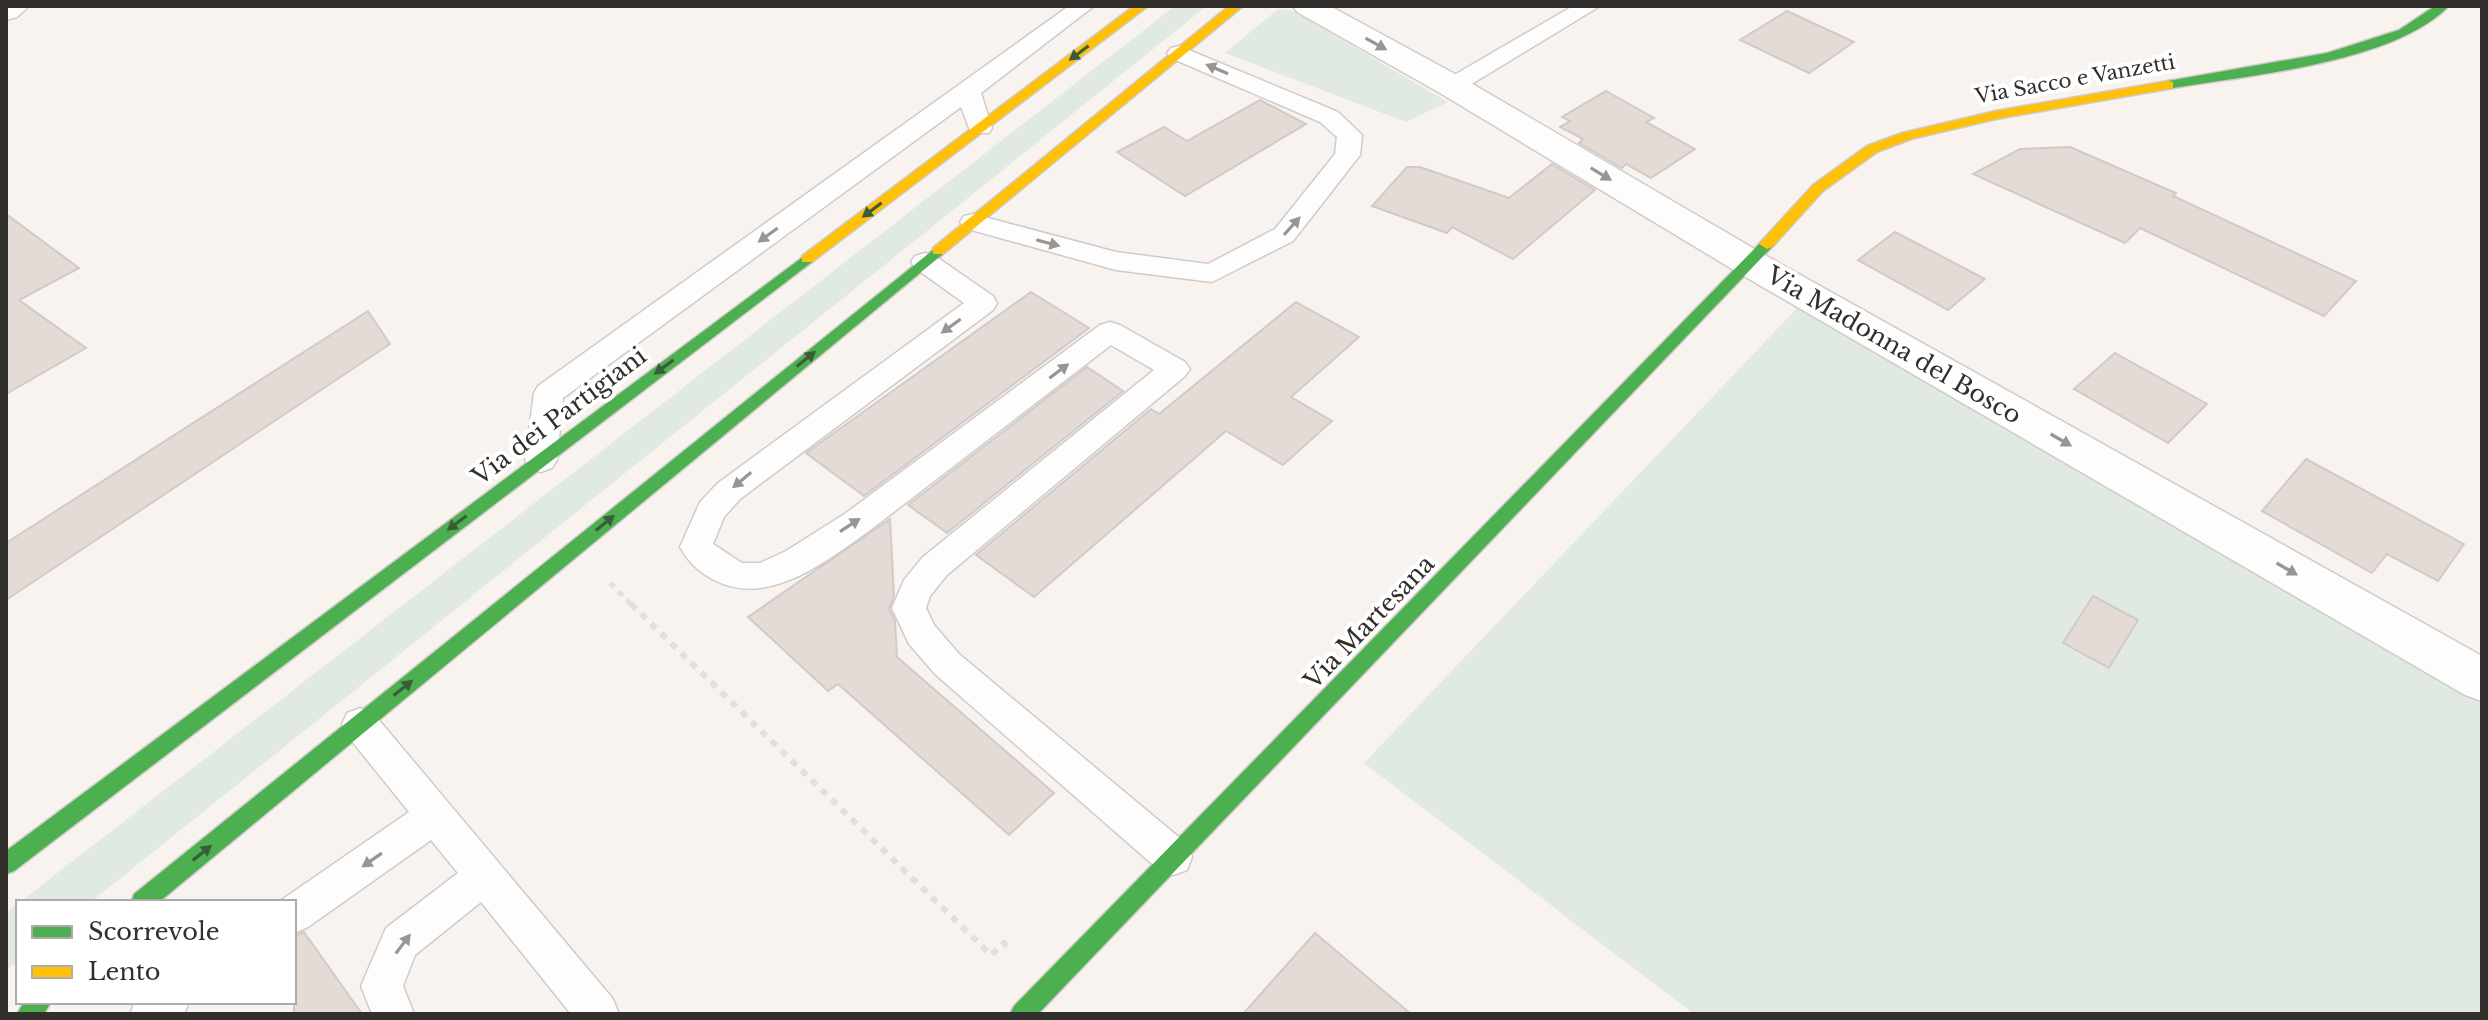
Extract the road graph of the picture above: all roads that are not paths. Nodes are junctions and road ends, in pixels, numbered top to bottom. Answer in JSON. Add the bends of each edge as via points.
{"nodes":[{"id":1,"x":14,"y":6,"type":"edge"},
{"id":2,"x":1083,"y":6,"type":"edge"},
{"id":3,"x":1142,"y":6,"type":"edge"},
{"id":4,"x":1237,"y":6,"type":"edge"},
{"id":5,"x":1308,"y":6,"type":"edge"},
{"id":6,"x":1589,"y":6,"type":"edge"},
{"id":7,"x":2443,"y":6,"type":"edge"},
{"id":8,"x":6,"y":11,"type":"edge"},
{"id":9,"x":1179,"y":53,"type":"junction"},
{"id":10,"x":1452,"y":86,"type":"junction"},
{"id":11,"x":968,"y":91,"type":"junction"},
{"id":12,"x":980,"y":128,"type":"junction"},
{"id":13,"x":973,"y":222,"type":"junction"},
{"id":14,"x":925,"y":262,"type":"junction"},
{"id":15,"x":1750,"y":263,"type":"junction"},
{"id":16,"x":541,"y":460,"type":"junction"},
{"id":17,"x":2482,"y":680,"type":"edge"},
{"id":18,"x":360,"y":724,"type":"junction"},
{"id":19,"x":436,"y":815,"type":"junction"},
{"id":20,"x":1173,"y":857,"type":"junction"},
{"id":21,"x":6,"y":864,"type":"edge"},
{"id":22,"x":485,"y":875,"type":"junction"},
{"id":23,"x":144,"y":900,"type":"edge"},
{"id":24,"x":296,"y":913,"type":"edge"},
{"id":25,"x":393,"y":1014,"type":"edge"},
{"id":26,"x":598,"y":1014,"type":"edge"},
{"id":27,"x":1022,"y":1014,"type":"edge"}],
"edges":[{"from":1,"to":8,"type":"street"},
{"from":2,"to":11,"type":"lane"},
{"from":3,"to":12,"type":"street","name":"Via dei Partigiani","one_way":true},
{"from":4,"to":9,"type":"street"},
{"from":5,"to":10,"type":"street","name":"Via Madonna del Bosco","one_way":true},
{"from":6,"to":10,"type":"lane"},
{"from":7,"to":15,"type":"street","name":"Via Sacco e Vanzetti","via":[[2404,33],[2329,57],[1996,115],[1907,136],[1872,149],[1818,188]]},
{"from":9,"to":13,"type":"street"},
{"from":13,"to":9,"type":"lane","one_way":true,"via":[[1116,261],[1212,273],[1284,235],[1347,155],[1350,135],[1329,117]]},
{"from":10,"to":15,"type":"street","name":"Via Madonna del Bosco","one_way":true},
{"from":11,"to":12,"type":"lane"},
{"from":11,"to":16,"type":"lane","one_way":true,"via":[[549,393]]},
{"from":12,"to":16,"type":"street","name":"Via dei Partigiani","one_way":true},
{"from":13,"to":14,"type":"street"},
{"from":18,"to":14,"type":"street","one_way":true},
{"from":14,"to":20,"type":"lane","one_way":true,"via":[[983,303],[740,482],[711,511],[696,547],[709,562],[745,577],[801,558],[1110,332],[1175,369],[935,566],[909,608],[921,634],[947,664]]},
{"from":15,"to":17,"type":"street","name":"Via Madonna del Bosco","one_way":true},
{"from":15,"to":20,"type":"street","name":"Via Martesana"},
{"from":16,"to":21,"type":"street","name":"Via dei Partigiani","one_way":true},
{"from":18,"to":19,"type":"lane"},
{"from":23,"to":18,"type":"street","one_way":true},
{"from":19,"to":22,"type":"lane"},
{"from":19,"to":24,"type":"lane","one_way":true},
{"from":20,"to":27,"type":"street","name":"Via Martesana"},
{"from":25,"to":22,"type":"lane","one_way":true,"via":[[382,986],[400,942]]},
{"from":22,"to":26,"type":"lane"}]}
